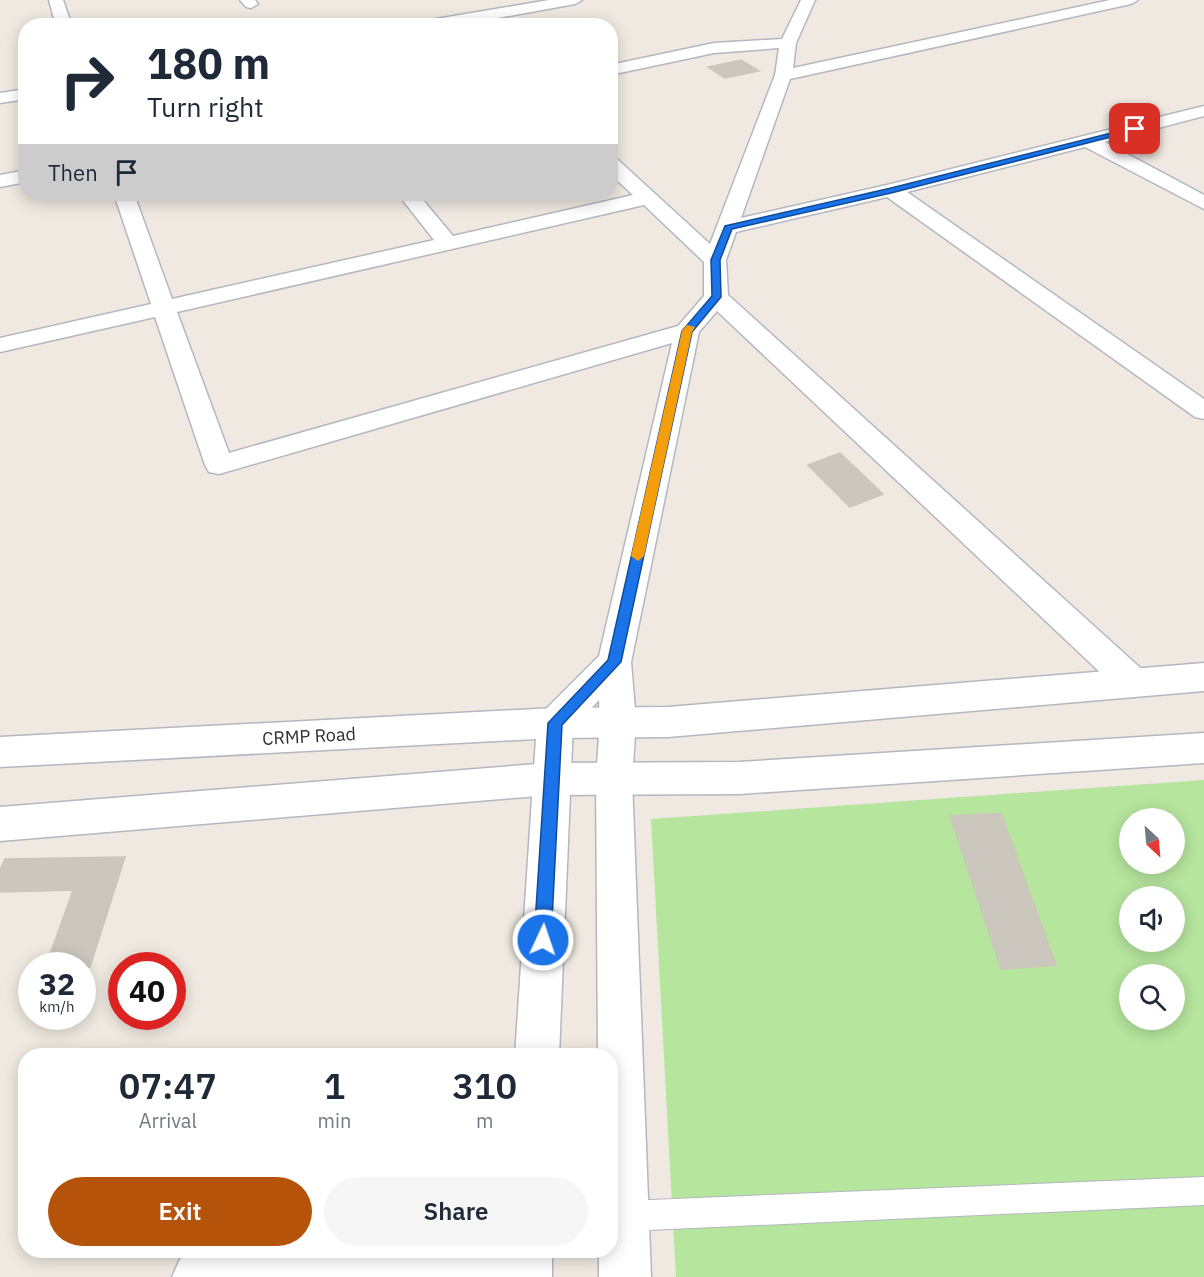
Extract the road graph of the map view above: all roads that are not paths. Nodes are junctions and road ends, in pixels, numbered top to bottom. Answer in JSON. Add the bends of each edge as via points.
{"nodes":[{"id":1,"x":56,"y":0,"type":"edge"},
{"id":2,"x":575,"y":0,"type":"edge"},
{"id":3,"x":808,"y":0,"type":"edge"},
{"id":4,"x":1131,"y":0,"type":"edge"},
{"id":5,"x":446,"y":6,"type":"dead end"},
{"id":6,"x":62,"y":18,"type":"edge"},
{"id":7,"x":460,"y":18,"type":"edge"},
{"id":8,"x":484,"y":18,"type":"edge"},
{"id":9,"x":788,"y":43,"type":"junction"},
{"id":10,"x":618,"y":68,"type":"edge"},
{"id":11,"x":783,"y":75,"type":"junction"},
{"id":12,"x":18,"y":95,"type":"edge"},
{"id":13,"x":0,"y":98,"type":"edge"},
{"id":14,"x":1204,"y":111,"type":"edge"},
{"id":15,"x":1089,"y":141,"type":"junction"},
{"id":16,"x":618,"y":170,"type":"edge"},
{"id":17,"x":18,"y":178,"type":"edge"},
{"id":18,"x":0,"y":181,"type":"edge"},
{"id":19,"x":891,"y":190,"type":"junction"},
{"id":20,"x":649,"y":198,"type":"junction"},
{"id":21,"x":127,"y":201,"type":"edge"},
{"id":22,"x":414,"y":201,"type":"edge"},
{"id":23,"x":1204,"y":203,"type":"edge"},
{"id":24,"x":728,"y":227,"type":"junction"},
{"id":25,"x":447,"y":243,"type":"junction"},
{"id":26,"x":715,"y":260,"type":"junction"},
{"id":27,"x":716,"y":297,"type":"junction"},
{"id":28,"x":165,"y":308,"type":"junction"},
{"id":29,"x":687,"y":331,"type":"junction"},
{"id":30,"x":0,"y":345,"type":"edge"},
{"id":31,"x":1204,"y":411,"type":"edge"},
{"id":32,"x":614,"y":662,"type":"junction"},
{"id":33,"x":1204,"y":677,"type":"edge"},
{"id":34,"x":1134,"y":683,"type":"junction"},
{"id":35,"x":618,"y":721,"type":"junction"},
{"id":36,"x":555,"y":723,"type":"junction"},
{"id":37,"x":1204,"y":748,"type":"edge"},
{"id":38,"x":0,"y":752,"type":"edge"},
{"id":39,"x":550,"y":779,"type":"junction"},
{"id":40,"x":614,"y":779,"type":"junction"},
{"id":41,"x":0,"y":824,"type":"edge"},
{"id":42,"x":537,"y":1048,"type":"edge"},
{"id":43,"x":1204,"y":1191,"type":"edge"},
{"id":44,"x":626,"y":1216,"type":"junction"},
{"id":45,"x":526,"y":1263,"type":"edge"},
{"id":46,"x":198,"y":1277,"type":"edge"},
{"id":47,"x":625,"y":1277,"type":"edge"}],
"edges":[{"from":1,"to":6,"type":"street"},
{"from":2,"to":8,"type":"street"},
{"from":3,"to":9,"type":"street"},
{"from":4,"to":11,"type":"street"},
{"from":5,"to":7,"type":"street"},
{"from":9,"to":10,"type":"street","via":[[714,48]]},
{"from":9,"to":11,"type":"street"},
{"from":11,"to":24,"type":"street"},
{"from":12,"to":13,"type":"street"},
{"from":14,"to":15,"type":"street"},
{"from":15,"to":19,"type":"street"},
{"from":15,"to":23,"type":"street"},
{"from":16,"to":20,"type":"street"},
{"from":17,"to":18,"type":"street"},
{"from":19,"to":24,"type":"street"},
{"from":19,"to":31,"type":"street"},
{"from":20,"to":25,"type":"street"},
{"from":20,"to":26,"type":"street"},
{"from":21,"to":28,"type":"street"},
{"from":22,"to":25,"type":"street"},
{"from":24,"to":26,"type":"street"},
{"from":25,"to":28,"type":"street"},
{"from":26,"to":27,"type":"street"},
{"from":27,"to":29,"type":"street"},
{"from":27,"to":34,"type":"street"},
{"from":28,"to":29,"type":"street","via":[[219,465]]},
{"from":28,"to":30,"type":"street"},
{"from":29,"to":32,"type":"street"},
{"from":32,"to":35,"type":"street"},
{"from":32,"to":36,"type":"street"},
{"from":33,"to":34,"type":"street","name":"CRMP Road"},
{"from":34,"to":35,"type":"street","name":"CRMP Road","via":[[668,722]]},
{"from":35,"to":36,"type":"street","name":"CRMP Road"},
{"from":35,"to":40,"type":"street"},
{"from":36,"to":38,"type":"street","name":"CRMP Road"},
{"from":36,"to":39,"type":"street"},
{"from":37,"to":40,"type":"street","via":[[739,778]]},
{"from":39,"to":40,"type":"street"},
{"from":39,"to":41,"type":"street"},
{"from":39,"to":42,"type":"street"},
{"from":40,"to":44,"type":"street"},
{"from":43,"to":44,"type":"lane"},
{"from":44,"to":47,"type":"street"},
{"from":45,"to":46,"type":"street"}]}
